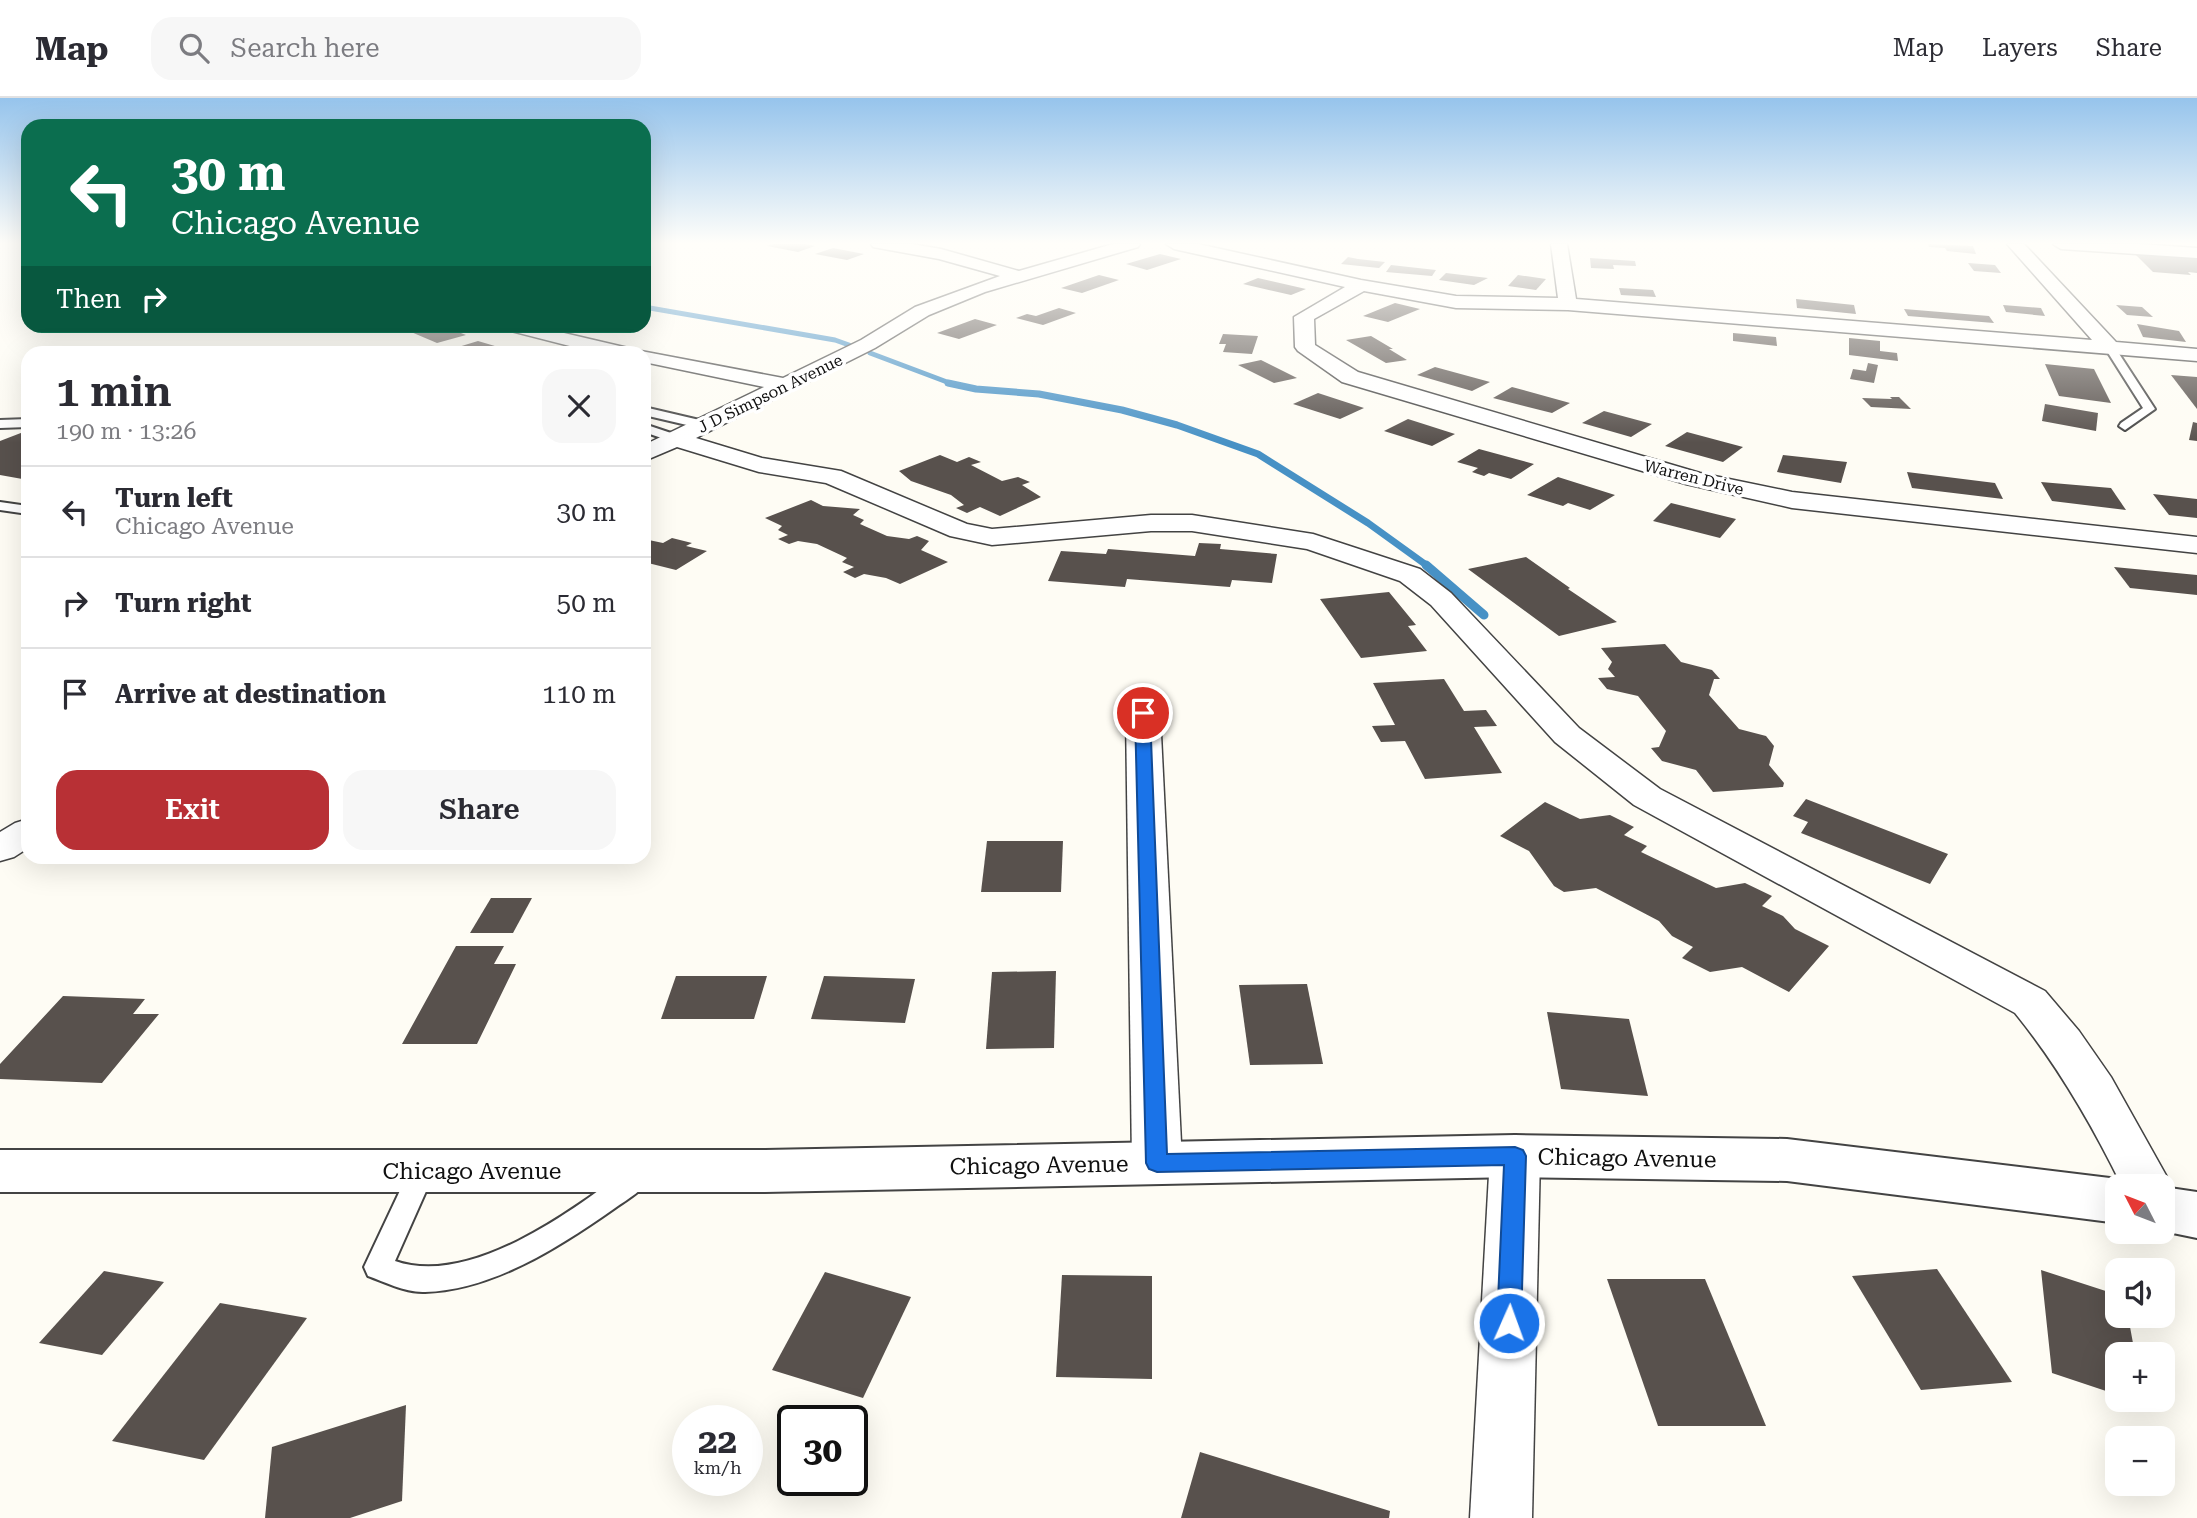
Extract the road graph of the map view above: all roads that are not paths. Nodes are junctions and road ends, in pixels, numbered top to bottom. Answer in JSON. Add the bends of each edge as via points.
{"nodes":[{"id":1,"x":924,"y":310,"type":"edge"},
{"id":2,"x":1316,"y":310,"type":"edge"},
{"id":3,"x":1645,"y":310,"type":"edge"},
{"id":4,"x":2076,"y":310,"type":"edge"},
{"id":5,"x":539,"y":333,"type":"edge"},
{"id":6,"x":594,"y":346,"type":"edge"},
{"id":7,"x":2110,"y":348,"type":"junction"},
{"id":8,"x":2197,"y":355,"type":"edge"},
{"id":9,"x":651,"y":357,"type":"edge"},
{"id":10,"x":787,"y":385,"type":"junction"},
{"id":11,"x":651,"y":414,"type":"edge"},
{"id":12,"x":21,"y":423,"type":"edge"},
{"id":13,"x":0,"y":424,"type":"edge"},
{"id":14,"x":2125,"y":426,"type":"dead end"},
{"id":15,"x":651,"y":429,"type":"edge"},
{"id":16,"x":690,"y":432,"type":"junction"},
{"id":17,"x":651,"y":451,"type":"edge"},
{"id":18,"x":0,"y":506,"type":"edge"},
{"id":19,"x":21,"y":509,"type":"edge"},
{"id":20,"x":2197,"y":545,"type":"edge"},
{"id":21,"x":1143,"y":713,"type":"dead end"},
{"id":22,"x":21,"y":836,"type":"edge"},
{"id":23,"x":0,"y":849,"type":"edge"},
{"id":24,"x":1515,"y":1156,"type":"junction"},
{"id":25,"x":1157,"y":1163,"type":"junction"},
{"id":26,"x":0,"y":1171,"type":"edge"},
{"id":27,"x":422,"y":1171,"type":"junction"},
{"id":28,"x":645,"y":1171,"type":"junction"},
{"id":29,"x":2141,"y":1174,"type":"edge"},
{"id":30,"x":2105,"y":1199,"type":"edge"},
{"id":31,"x":2175,"y":1211,"type":"edge"},
{"id":32,"x":2197,"y":1215,"type":"edge"},
{"id":33,"x":1502,"y":1518,"type":"edge"}],
"edges":[{"from":1,"to":10,"type":"street","name":"J D Simpson Avenue"},
{"from":2,"to":20,"type":"street","name":"Warren Drive","via":[[1304,317],[1304,347],[1350,377],[1695,480],[1792,500]]},
{"from":3,"to":7,"type":"street"},
{"from":4,"to":7,"type":"street"},
{"from":5,"to":6,"type":"street"},
{"from":7,"to":8,"type":"street"},
{"from":7,"to":14,"type":"lane","via":[[2149,409]]},
{"from":9,"to":10,"type":"street"},
{"from":10,"to":16,"type":"street","name":"J D Simpson Avenue"},
{"from":11,"to":16,"type":"lane"},
{"from":12,"to":13,"type":"lane"},
{"from":15,"to":16,"type":"lane"},
{"from":16,"to":17,"type":"street","name":"J D Simpson Avenue"},
{"from":16,"to":29,"type":"street","via":[[759,465],[832,476],[959,530],[992,537],[1192,523],[1313,542],[1410,575],[1441,599],[1567,735],[1647,797],[2029,1002],[2081,1072]]},
{"from":18,"to":19,"type":"lane"},
{"from":21,"to":25,"type":"street"},
{"from":22,"to":23,"type":"street"},
{"from":24,"to":25,"type":"street","name":"Chicago Avenue"},
{"from":24,"to":30,"type":"street","name":"Chicago Avenue","via":[[1787,1160]]},
{"from":24,"to":33,"type":"street"},
{"from":25,"to":28,"type":"street","name":"Chicago Avenue"},
{"from":26,"to":27,"type":"street","name":"Chicago Avenue"},
{"from":27,"to":28,"type":"street","name":"Chicago Avenue"},
{"from":27,"to":28,"type":"lane","via":[[378,1267],[423,1280],[492,1265],[601,1206]]},
{"from":31,"to":32,"type":"street"}]}
